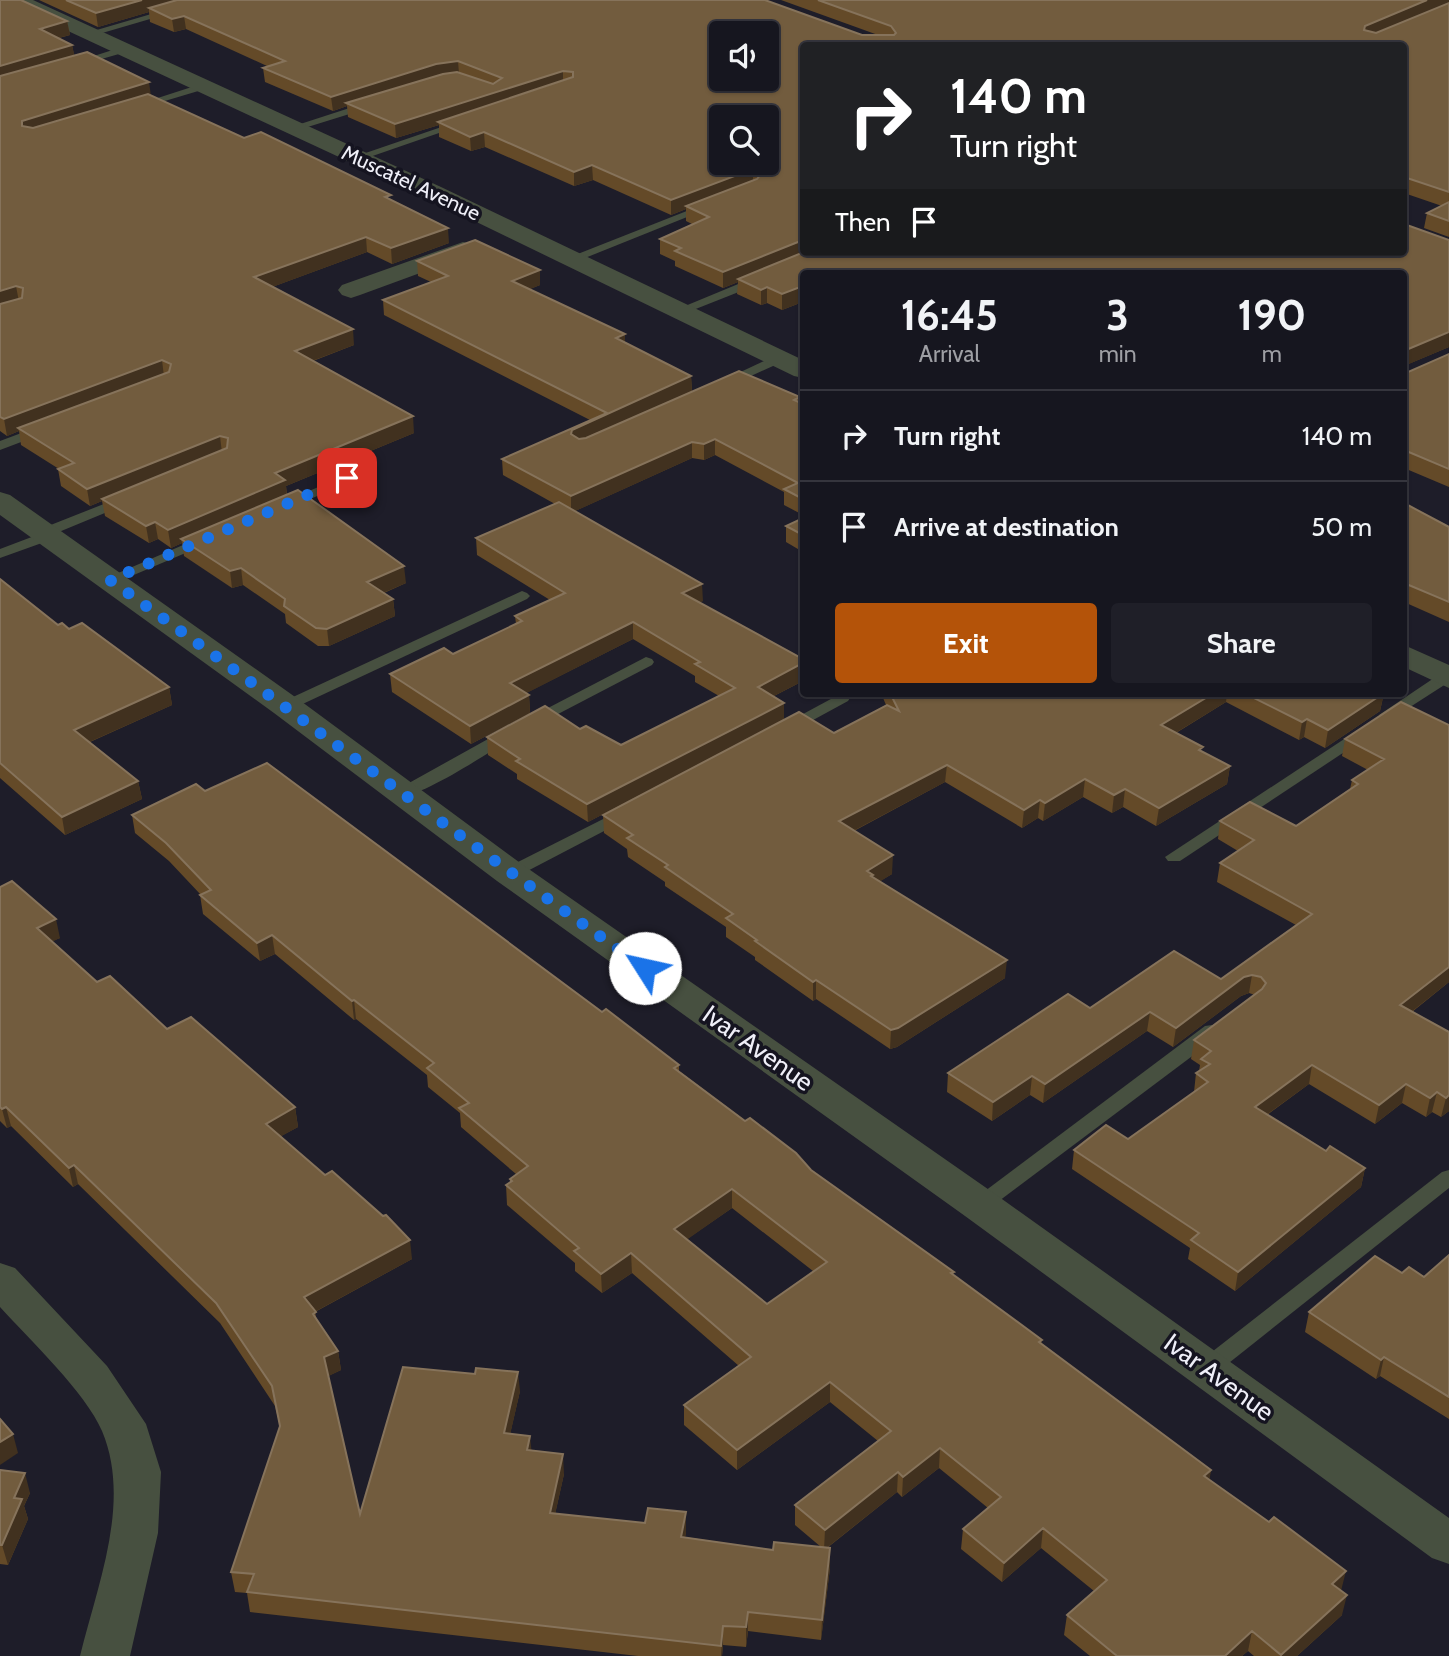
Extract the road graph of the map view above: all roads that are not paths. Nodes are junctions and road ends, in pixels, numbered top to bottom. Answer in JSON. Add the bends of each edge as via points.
{"nodes":[{"id":1,"x":17,"y":0,"type":"edge"},
{"id":2,"x":210,"y":0,"type":"edge"},
{"id":3,"x":88,"y":34,"type":"junction"},
{"id":4,"x":122,"y":50,"type":"junction"},
{"id":5,"x":61,"y":68,"type":"edge"},
{"id":6,"x":201,"y":88,"type":"junction"},
{"id":7,"x":381,"y":101,"type":"edge"},
{"id":8,"x":124,"y":110,"type":"edge"},
{"id":9,"x":476,"y":119,"type":"edge"},
{"id":10,"x":294,"y":128,"type":"junction"},
{"id":11,"x":357,"y":158,"type":"junction"},
{"id":12,"x":713,"y":204,"type":"edge"},
{"id":13,"x":513,"y":230,"type":"junction"},
{"id":14,"x":571,"y":259,"type":"junction"},
{"id":15,"x":779,"y":272,"type":"edge"},
{"id":16,"x":351,"y":290,"type":"dead end"},
{"id":17,"x":679,"y":311,"type":"junction"},
{"id":18,"x":779,"y":358,"type":"junction"},
{"id":19,"x":800,"y":368,"type":"edge"},
{"id":20,"x":716,"y":387,"type":"edge"},
{"id":21,"x":51,"y":426,"type":"edge"},
{"id":22,"x":0,"y":446,"type":"edge"},
{"id":23,"x":371,"y":468,"type":"dead end"},
{"id":24,"x":141,"y":493,"type":"edge"},
{"id":25,"x":0,"y":501,"type":"edge"},
{"id":26,"x":272,"y":510,"type":"edge"},
{"id":27,"x":222,"y":532,"type":"edge"},
{"id":28,"x":46,"y":534,"type":"junction"},
{"id":29,"x":0,"y":554,"type":"edge"},
{"id":30,"x":110,"y":580,"type":"junction"},
{"id":31,"x":522,"y":596,"type":"dead end"},
{"id":32,"x":1407,"y":657,"type":"edge"},
{"id":33,"x":646,"y":662,"type":"dead end"},
{"id":34,"x":1447,"y":677,"type":"edge"},
{"id":35,"x":842,"y":698,"type":"dead end"},
{"id":36,"x":286,"y":706,"type":"junction"},
{"id":37,"x":769,"y":737,"type":"edge"},
{"id":38,"x":400,"y":793,"type":"junction"},
{"id":39,"x":633,"y":808,"type":"edge"},
{"id":40,"x":1174,"y":857,"type":"dead end"},
{"id":41,"x":510,"y":873,"type":"junction"},
{"id":42,"x":1228,"y":1018,"type":"edge"},
{"id":43,"x":1449,"y":1177,"type":"edge"},
{"id":44,"x":980,"y":1205,"type":"junction"},
{"id":45,"x":0,"y":1279,"type":"edge"},
{"id":46,"x":1207,"y":1368,"type":"junction"},
{"id":47,"x":1449,"y":1544,"type":"edge"},
{"id":48,"x":105,"y":1656,"type":"edge"}],
"edges":[{"from":1,"to":3,"type":"street","name":"Muscatel Avenue"},
{"from":2,"to":3,"type":"lane"},
{"from":3,"to":4,"type":"street","name":"Muscatel Avenue"},
{"from":4,"to":5,"type":"lane"},
{"from":4,"to":6,"type":"street","name":"Muscatel Avenue"},
{"from":6,"to":8,"type":"lane"},
{"from":6,"to":10,"type":"street","name":"Muscatel Avenue"},
{"from":7,"to":10,"type":"lane"},
{"from":9,"to":11,"type":"lane"},
{"from":10,"to":11,"type":"street","name":"Muscatel Avenue"},
{"from":11,"to":13,"type":"street","name":"Muscatel Avenue"},
{"from":12,"to":14,"type":"lane"},
{"from":13,"to":14,"type":"street","name":"Muscatel Avenue"},
{"from":13,"to":16,"type":"street"},
{"from":14,"to":17,"type":"street","name":"Muscatel Avenue"},
{"from":15,"to":17,"type":"lane"},
{"from":17,"to":18,"type":"street","name":"Muscatel Avenue"},
{"from":18,"to":19,"type":"street","name":"Muscatel Avenue"},
{"from":18,"to":20,"type":"lane"},
{"from":21,"to":22,"type":"lane"},
{"from":23,"to":26,"type":"lane"},
{"from":24,"to":28,"type":"lane"},
{"from":25,"to":28,"type":"street","name":"Ivar Avenue"},
{"from":27,"to":30,"type":"lane"},
{"from":28,"to":29,"type":"lane"},
{"from":28,"to":30,"type":"street","name":"Ivar Avenue"},
{"from":30,"to":36,"type":"street","name":"Ivar Avenue"},
{"from":31,"to":36,"type":"lane"},
{"from":32,"to":34,"type":"street"},
{"from":33,"to":38,"type":"lane"},
{"from":34,"to":40,"type":"lane"},
{"from":35,"to":37,"type":"lane"},
{"from":36,"to":38,"type":"street","name":"Ivar Avenue"},
{"from":38,"to":41,"type":"street","name":"Ivar Avenue"},
{"from":39,"to":41,"type":"lane"},
{"from":41,"to":44,"type":"street","name":"Ivar Avenue"},
{"from":42,"to":44,"type":"lane"},
{"from":43,"to":46,"type":"lane"},
{"from":44,"to":46,"type":"street","name":"Ivar Avenue"},
{"from":45,"to":48,"type":"street","via":[[97,1387],[123,1424],[138,1472],[134,1533]]},
{"from":46,"to":47,"type":"street","name":"Ivar Avenue"}]}
